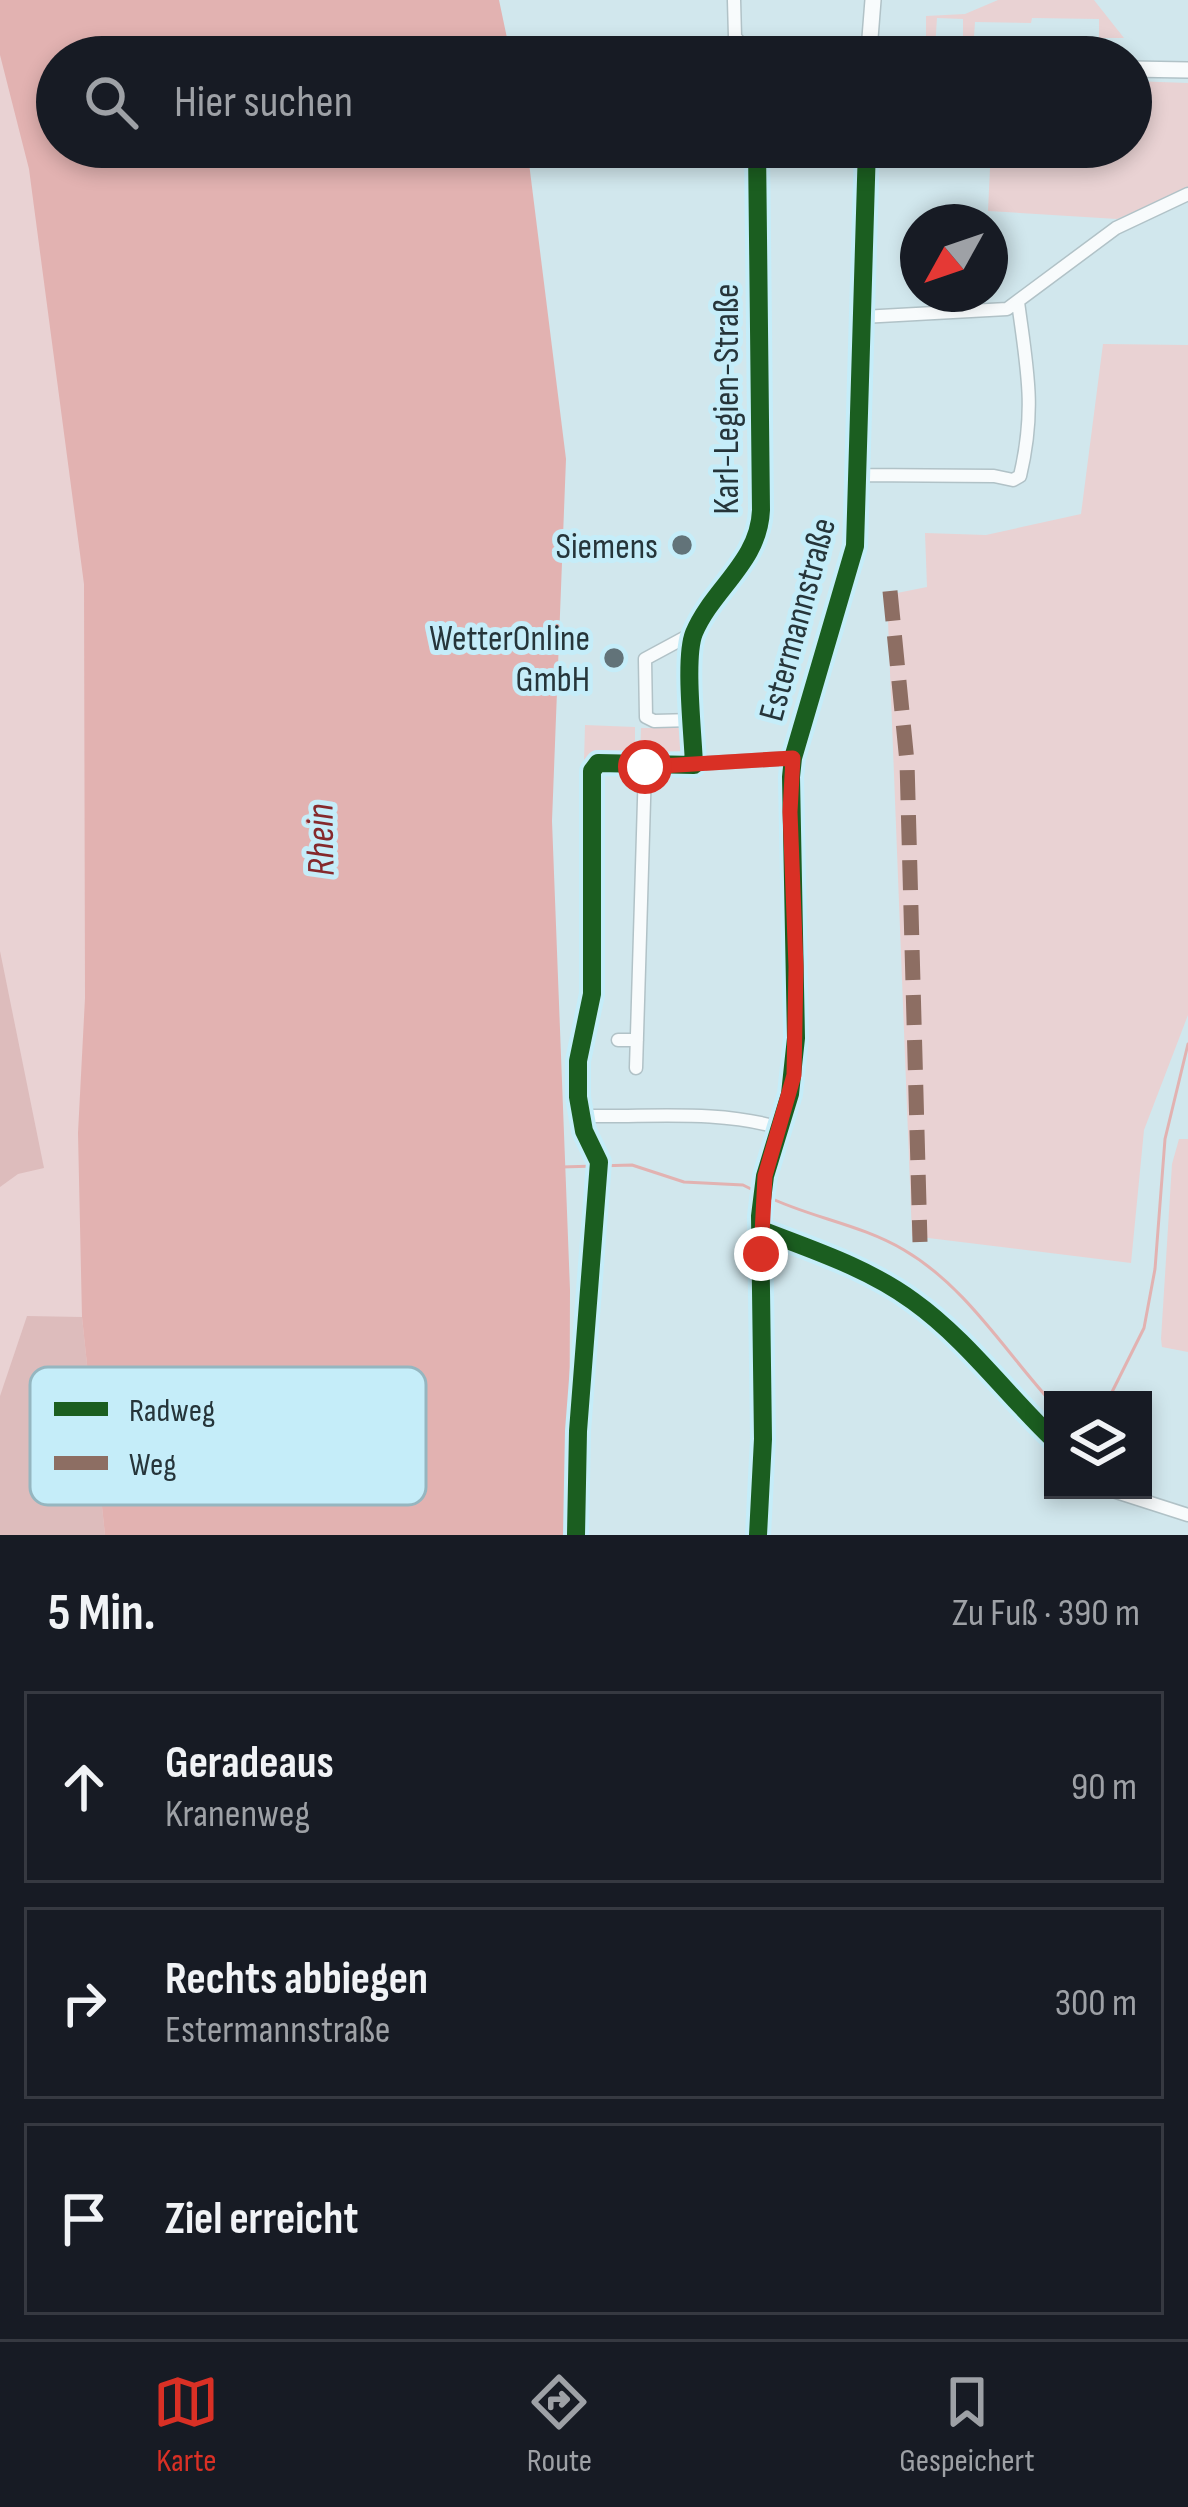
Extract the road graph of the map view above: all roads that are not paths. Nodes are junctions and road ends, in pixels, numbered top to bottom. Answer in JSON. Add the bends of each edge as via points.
{"nodes":[{"id":1,"x":734,"y":0,"type":"edge"},
{"id":2,"x":873,"y":0,"type":"edge"},
{"id":3,"x":736,"y":36,"type":"edge"},
{"id":4,"x":870,"y":36,"type":"edge"},
{"id":5,"x":1152,"y":69,"type":"edge"},
{"id":6,"x":1188,"y":70,"type":"edge"},
{"id":7,"x":757,"y":168,"type":"edge"},
{"id":8,"x":866,"y":168,"type":"edge"},
{"id":9,"x":1188,"y":194,"type":"edge"},
{"id":10,"x":1018,"y":302,"type":"junction"},
{"id":11,"x":862,"y":317,"type":"junction"},
{"id":12,"x":859,"y":475,"type":"junction"},
{"id":13,"x":694,"y":632,"type":"junction"},
{"id":14,"x":693,"y":720,"type":"junction"},
{"id":15,"x":793,"y":758,"type":"junction"},
{"id":16,"x":694,"y":765,"type":"junction"},
{"id":17,"x":618,"y":1040,"type":"dead end"},
{"id":18,"x":637,"y":1040,"type":"junction"},
{"id":19,"x":636,"y":1068,"type":"dead end"},
{"id":20,"x":592,"y":1116,"type":"dead end"},
{"id":21,"x":781,"y":1128,"type":"junction"},
{"id":22,"x":761,"y":1230,"type":"junction"},
{"id":23,"x":1044,"y":1429,"type":"edge"},
{"id":24,"x":1138,"y":1499,"type":"edge"},
{"id":25,"x":1188,"y":1515,"type":"edge"},
{"id":26,"x":758,"y":1535,"type":"edge"}],
"edges":[{"from":1,"to":3,"type":"street"},
{"from":2,"to":4,"type":"street"},
{"from":5,"to":6,"type":"street"},
{"from":7,"to":13,"type":"street","name":"Karl-Legien-Straße","via":[[760,524],[748,556]]},
{"from":8,"to":11,"type":"street","name":"Estermannstraße"},
{"from":9,"to":10,"type":"street","via":[[1116,228]]},
{"from":10,"to":11,"type":"street","via":[[999,310]]},
{"from":10,"to":12,"type":"street","via":[[1032,401],[1020,476]]},
{"from":11,"to":12,"type":"street","name":"Estermannstraße"},
{"from":12,"to":15,"type":"street","name":"Estermannstraße","via":[[855,546]]},
{"from":13,"to":14,"type":"street"},
{"from":13,"to":14,"type":"street","name":"Karl-Legien-Straße","via":[[645,659],[644,710],[650,720]]},
{"from":14,"to":16,"type":"street"},
{"from":15,"to":16,"type":"street"},
{"from":15,"to":21,"type":"street","name":"Estermannstraße","via":[[796,1038]]},
{"from":16,"to":18,"type":"street","via":[[645,767]]},
{"from":17,"to":18,"type":"street"},
{"from":18,"to":19,"type":"street"},
{"from":20,"to":21,"type":"street","via":[[736,1118]]},
{"from":21,"to":22,"type":"street","name":"Estermannstraße"},
{"from":22,"to":23,"type":"street","via":[[913,1300]]},
{"from":22,"to":26,"type":"street","name":"Estermannstraße"},
{"from":24,"to":25,"type":"street"}]}
